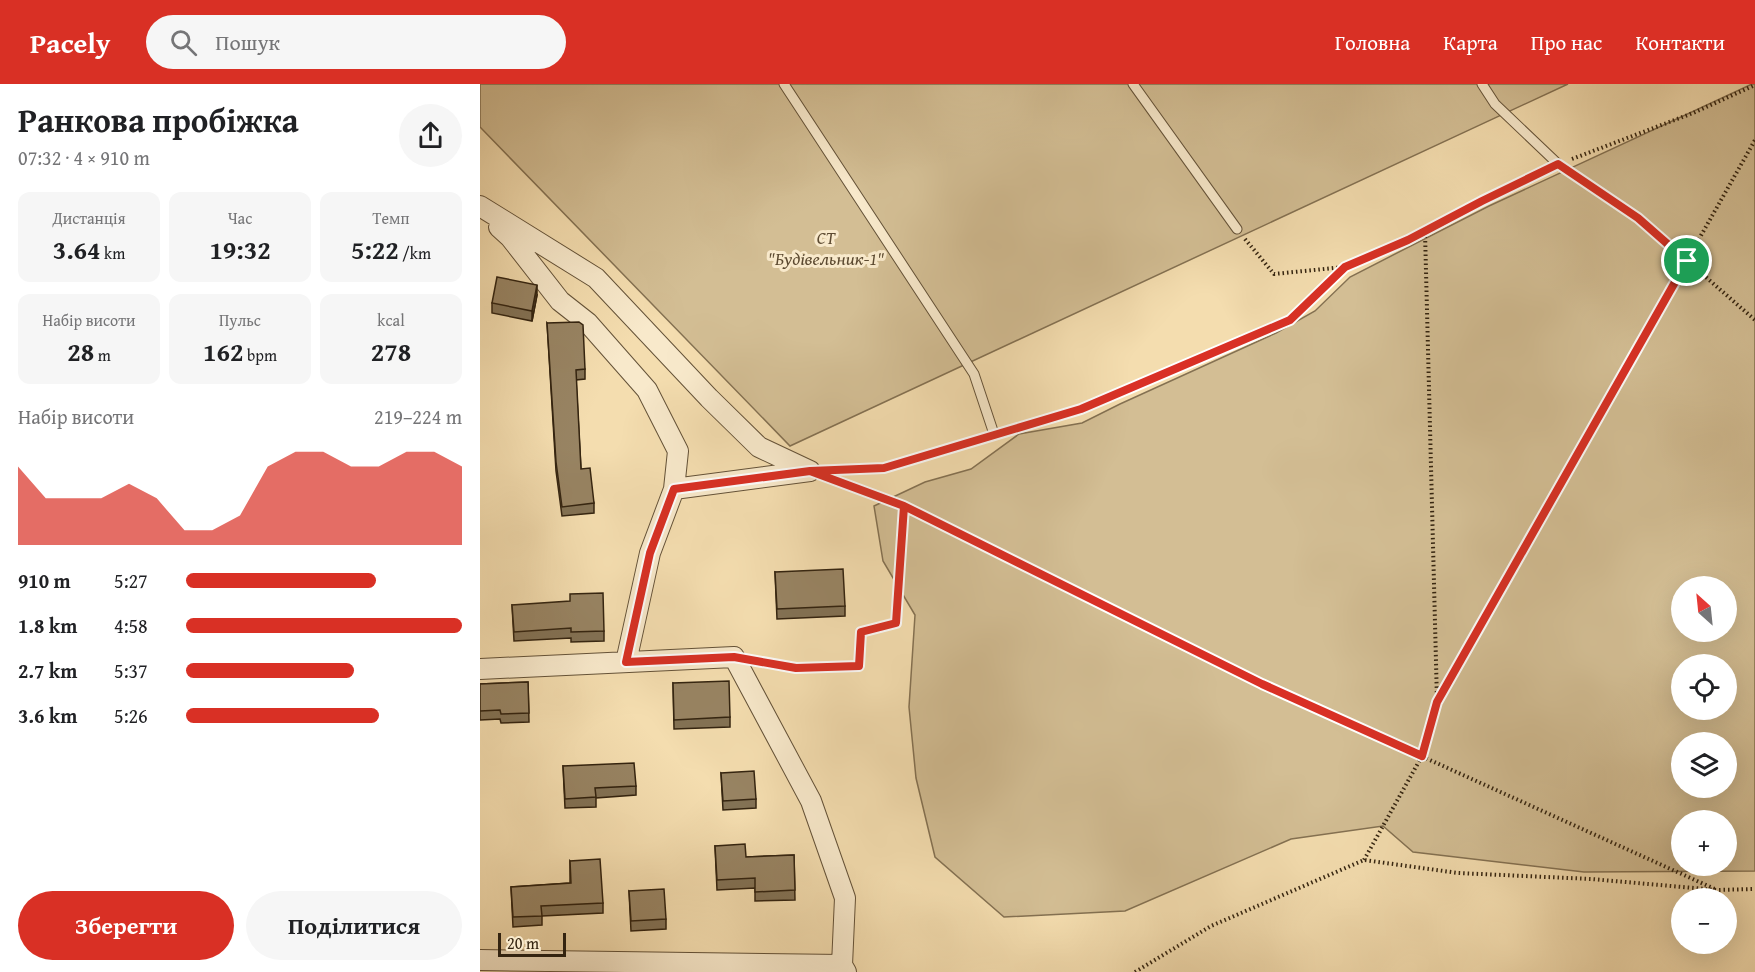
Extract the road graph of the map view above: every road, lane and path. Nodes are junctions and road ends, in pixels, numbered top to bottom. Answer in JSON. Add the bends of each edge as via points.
{"nodes":[{"id":1,"x":784,"y":84,"type":"edge"},
{"id":2,"x":1133,"y":84,"type":"edge"},
{"id":3,"x":1482,"y":84,"type":"edge"},
{"id":4,"x":1755,"y":85,"type":"edge"},
{"id":5,"x":1755,"y":140,"type":"edge"},
{"id":6,"x":1558,"y":164,"type":"junction"},
{"id":7,"x":480,"y":206,"type":"edge"},
{"id":8,"x":480,"y":211,"type":"edge"},
{"id":9,"x":1237,"y":229,"type":"joint"},
{"id":10,"x":1425,"y":231,"type":"junction"},
{"id":11,"x":1687,"y":261,"type":"junction"},
{"id":12,"x":1345,"y":267,"type":"junction"},
{"id":13,"x":1755,"y":320,"type":"edge"},
{"id":14,"x":994,"y":434,"type":"junction"},
{"id":15,"x":810,"y":471,"type":"junction"},
{"id":16,"x":674,"y":489,"type":"junction"},
{"id":17,"x":904,"y":506,"type":"junction"},
{"id":18,"x":734,"y":657,"type":"junction"},
{"id":19,"x":626,"y":662,"type":"junction"},
{"id":20,"x":480,"y":669,"type":"edge"},
{"id":21,"x":1437,"y":702,"type":"junction"},
{"id":22,"x":1422,"y":756,"type":"junction"},
{"id":23,"x":1364,"y":860,"type":"junction"},
{"id":24,"x":1694,"y":888,"type":"edge"},
{"id":25,"x":1713,"y":888,"type":"edge"},
{"id":26,"x":1737,"y":889,"type":"edge"},
{"id":27,"x":1755,"y":889,"type":"edge"},
{"id":28,"x":480,"y":960,"type":"edge"},
{"id":29,"x":844,"y":968,"type":"edge"},
{"id":30,"x":1135,"y":972,"type":"edge"}],
"edges":[{"from":1,"to":14,"type":"lane","via":[[974,374]]},
{"from":2,"to":9,"type":"lane"},
{"from":3,"to":6,"type":"lane","via":[[1495,104]]},
{"from":4,"to":6,"type":"path"},
{"from":5,"to":11,"type":"path"},
{"from":6,"to":10,"type":"path"},
{"from":6,"to":11,"type":"path","via":[[1638,218]]},
{"from":7,"to":15,"type":"street","via":[[596,278],[759,447]]},
{"from":8,"to":16,"type":"street","via":[[510,237],[560,301],[588,323],[647,390],[678,452]]},
{"from":9,"to":12,"type":"path","via":[[1274,274]]},
{"from":10,"to":12,"type":"path"},
{"from":10,"to":21,"type":"path"},
{"from":11,"to":13,"type":"path"},
{"from":11,"to":21,"type":"path"},
{"from":12,"to":14,"type":"path","via":[[1290,320],[1081,409]]},
{"from":14,"to":15,"type":"path","via":[[884,468]]},
{"from":15,"to":16,"type":"street"},
{"from":15,"to":17,"type":"path"},
{"from":16,"to":19,"type":"street","via":[[650,553]]},
{"from":17,"to":18,"type":"path","via":[[896,623],[861,632],[859,666],[796,668]]},
{"from":17,"to":22,"type":"path","via":[[1262,684]]},
{"from":18,"to":19,"type":"street"},
{"from":18,"to":29,"type":"street","via":[[815,812],[845,898]]},
{"from":19,"to":20,"type":"street"},
{"from":21,"to":22,"type":"path"},
{"from":22,"to":23,"type":"path"},
{"from":22,"to":25,"type":"path"},
{"from":23,"to":24,"type":"path","via":[[1458,873]]},
{"from":23,"to":30,"type":"path","via":[[1211,926]]},
{"from":26,"to":27,"type":"path"},
{"from":28,"to":29,"type":"street"}]}
